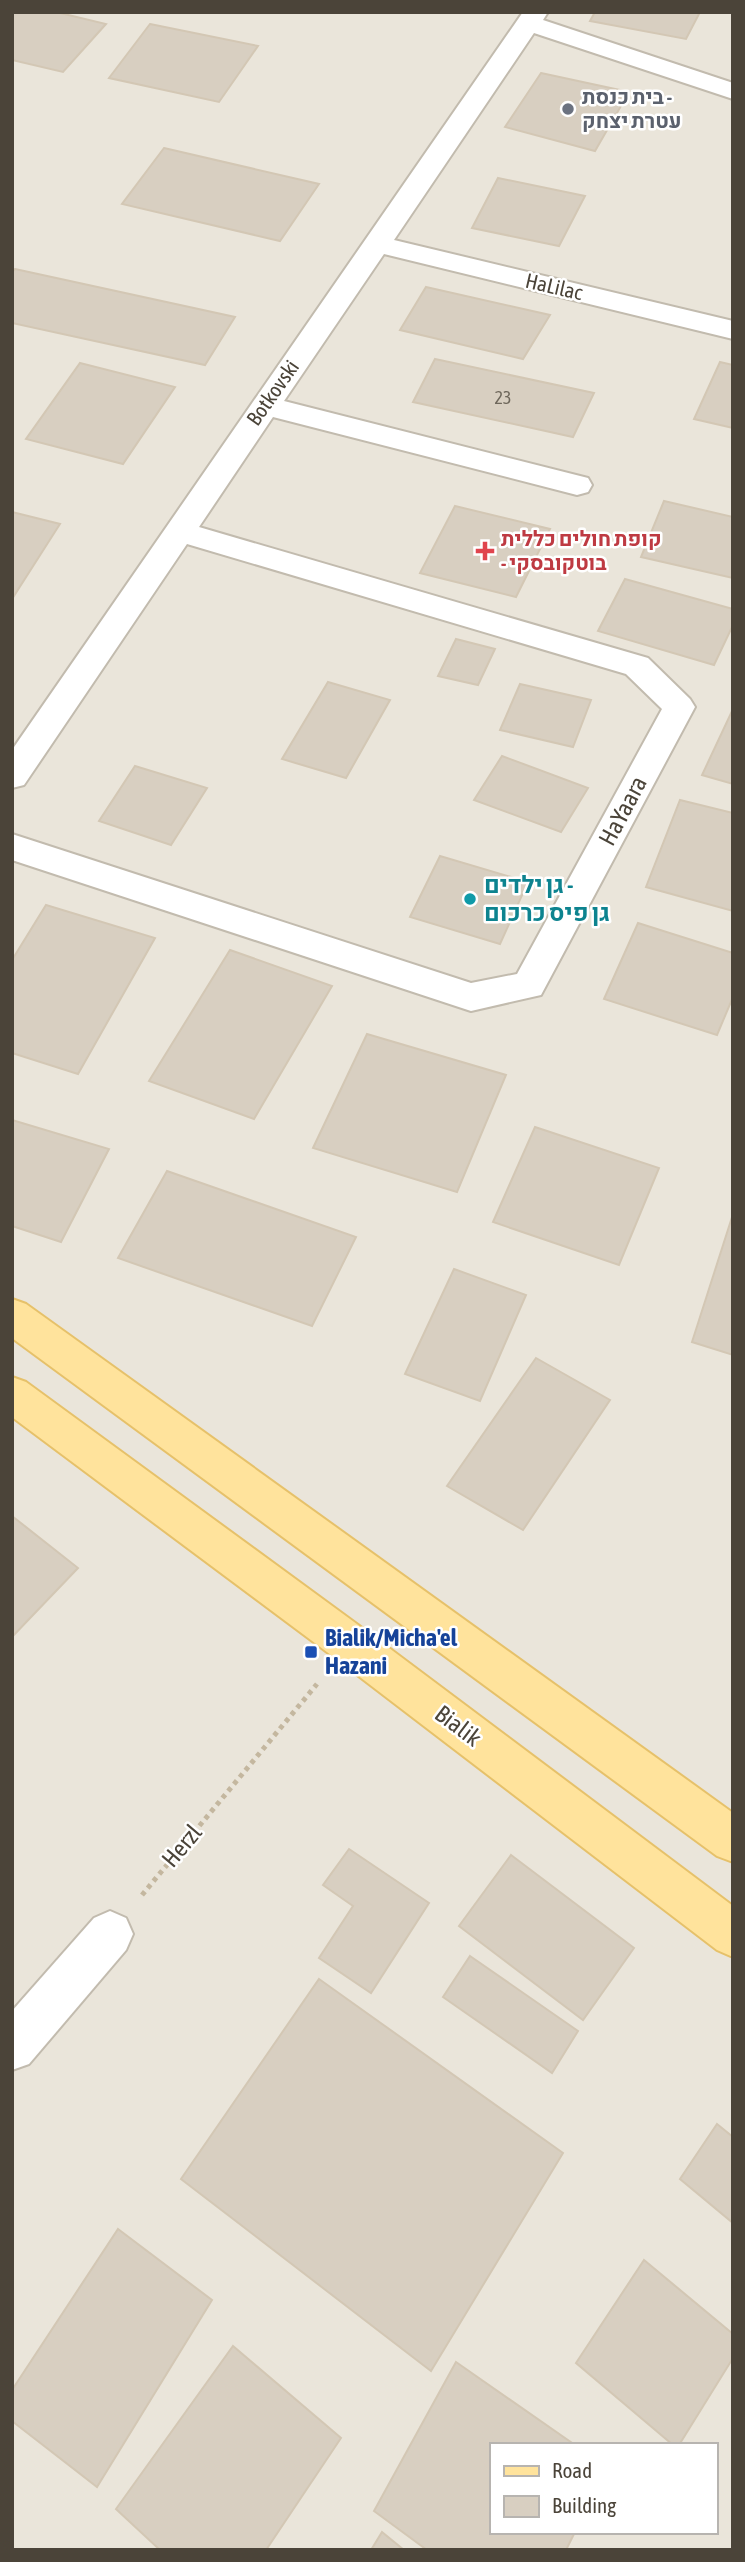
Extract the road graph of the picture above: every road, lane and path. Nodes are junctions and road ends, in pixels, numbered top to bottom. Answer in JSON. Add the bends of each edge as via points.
{"nodes":[{"id":1,"x":532,"y":18,"type":"edge"},
{"id":2,"x":733,"y":92,"type":"edge"},
{"id":3,"x":376,"y":244,"type":"junction"},
{"id":4,"x":733,"y":330,"type":"edge"},
{"id":5,"x":265,"y":406,"type":"junction"},
{"id":6,"x":577,"y":485,"type":"dead end"},
{"id":7,"x":178,"y":531,"type":"junction"},
{"id":8,"x":12,"y":776,"type":"edge"},
{"id":9,"x":12,"y":847,"type":"edge"},
{"id":10,"x":12,"y":1316,"type":"edge"},
{"id":11,"x":12,"y":1394,"type":"edge"},
{"id":12,"x":350,"y":1644,"type":"junction"},
{"id":13,"x":733,"y":1840,"type":"edge"},
{"id":14,"x":110,"y":1934,"type":"joint"},
{"id":15,"x":733,"y":1934,"type":"edge"},
{"id":16,"x":12,"y":2047,"type":"edge"}],
"edges":[{"from":1,"to":2,"type":"street"},
{"from":1,"to":3,"type":"street","name":"Botkovski"},
{"from":3,"to":4,"type":"street","name":"HaLilac"},
{"from":3,"to":5,"type":"street","name":"Botkovski"},
{"from":5,"to":6,"type":"street"},
{"from":5,"to":7,"type":"street","name":"Botkovski"},
{"from":7,"to":8,"type":"street","name":"Botkovski"},
{"from":7,"to":9,"type":"street","name":"HaYaara","via":[[637,666],[679,707],[529,985],[471,997]]},
{"from":10,"to":13,"type":"main road"},
{"from":11,"to":12,"type":"main road","name":"Bialik"},
{"from":12,"to":14,"type":"path","name":"Herzl"},
{"from":12,"to":15,"type":"main road","name":"Bialik"},
{"from":14,"to":16,"type":"street"}]}
